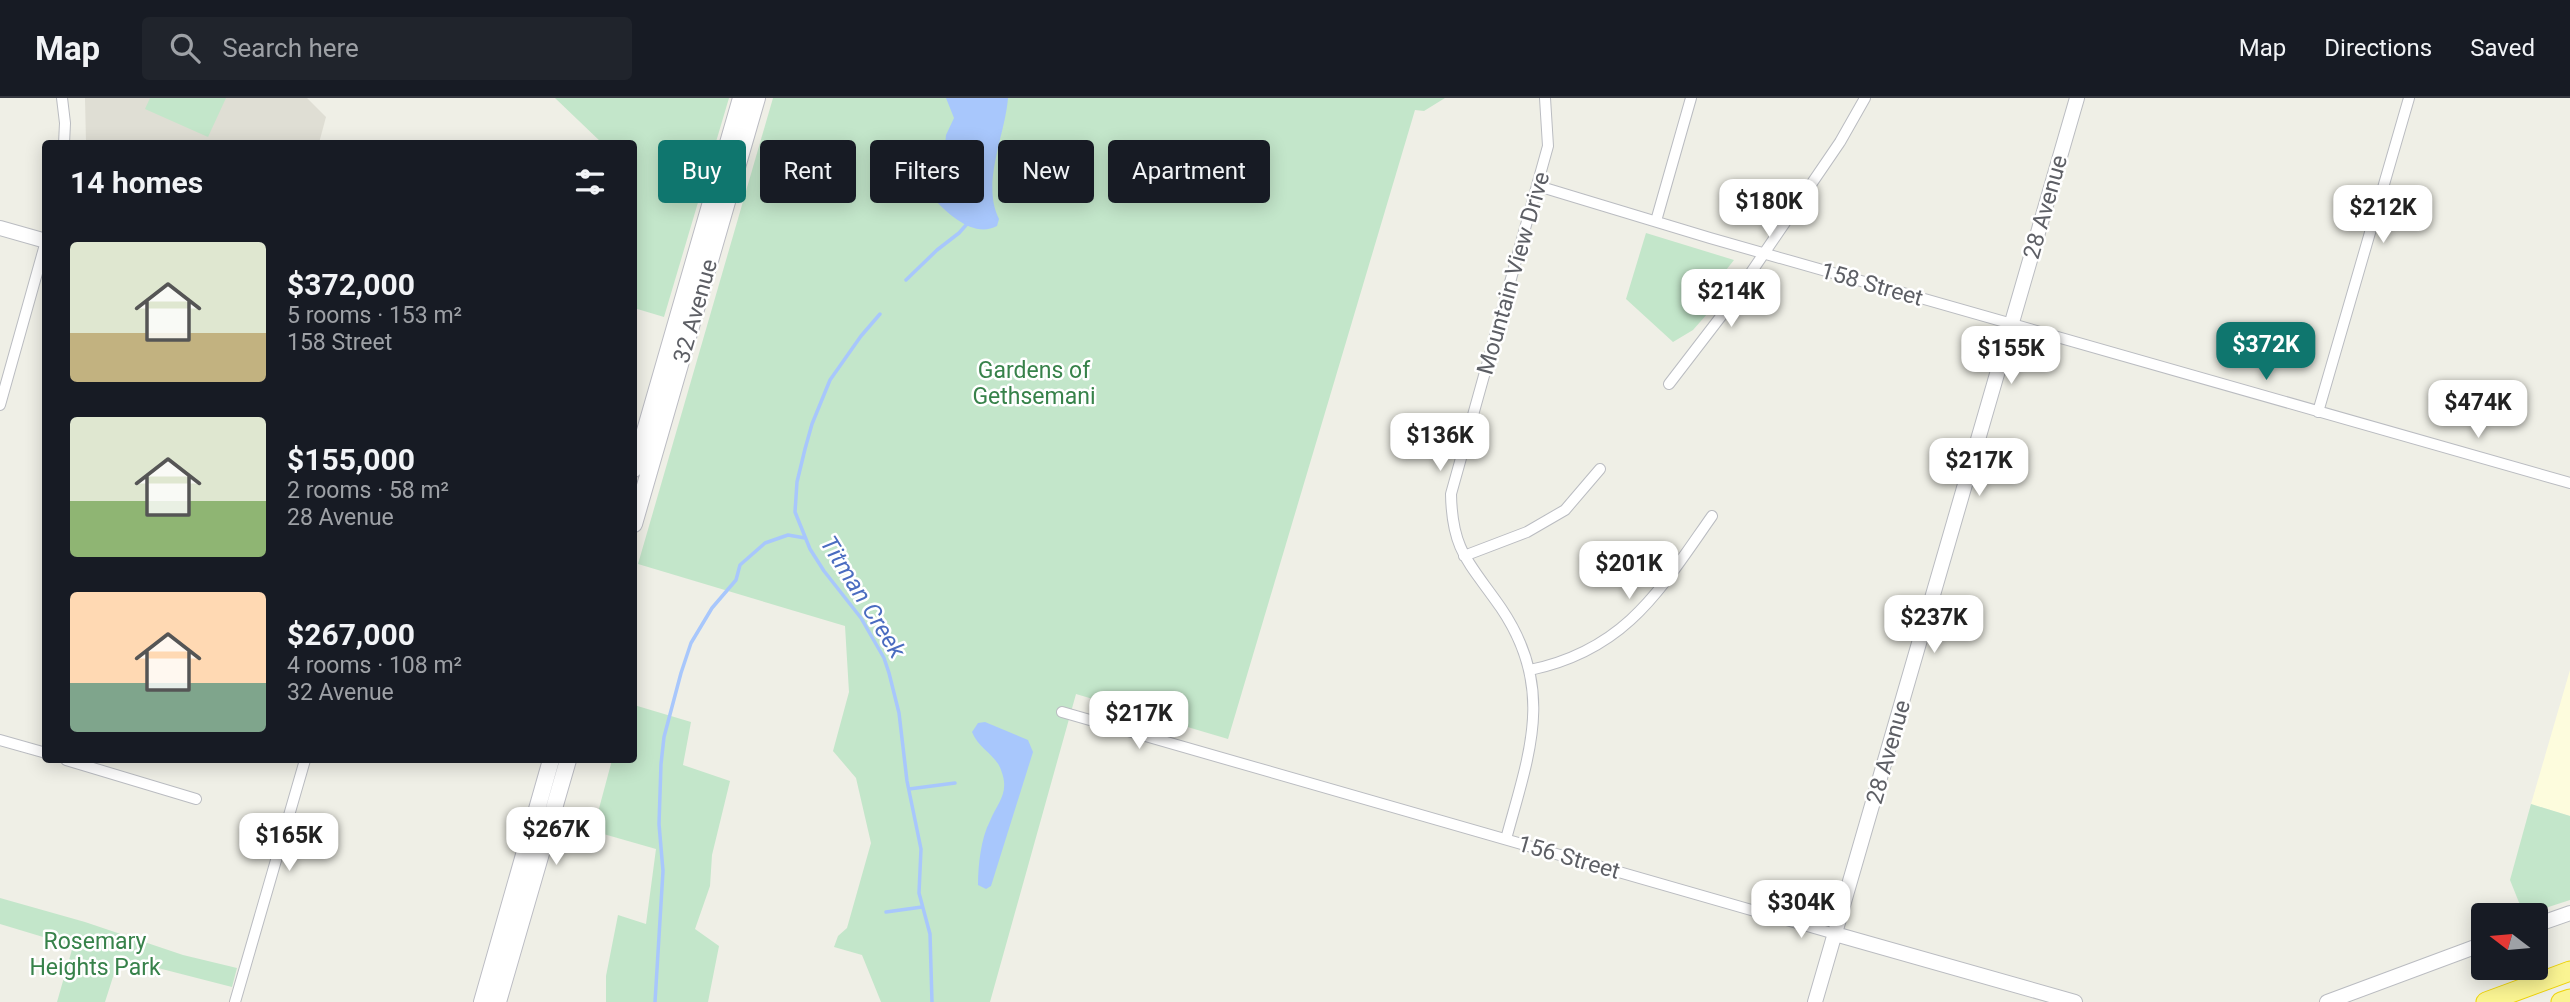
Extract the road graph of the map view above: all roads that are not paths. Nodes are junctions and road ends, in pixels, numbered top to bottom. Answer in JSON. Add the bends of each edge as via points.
{"nodes":[{"id":1,"x":62,"y":98,"type":"edge"},
{"id":2,"x":741,"y":98,"type":"edge"},
{"id":3,"x":757,"y":98,"type":"edge"},
{"id":4,"x":1545,"y":98,"type":"edge"},
{"id":5,"x":1691,"y":98,"type":"edge"},
{"id":6,"x":1865,"y":98,"type":"edge"},
{"id":7,"x":2077,"y":98,"type":"edge"},
{"id":8,"x":2409,"y":98,"type":"edge"},
{"id":9,"x":64,"y":140,"type":"edge"},
{"id":10,"x":1538,"y":186,"type":"junction"},
{"id":11,"x":1656,"y":221,"type":"junction"},
{"id":12,"x":0,"y":228,"type":"edge"},
{"id":13,"x":42,"y":240,"type":"edge"},
{"id":14,"x":1763,"y":253,"type":"junction"},
{"id":15,"x":42,"y":255,"type":"edge"},
{"id":16,"x":2011,"y":324,"type":"junction"},
{"id":17,"x":1669,"y":384,"type":"dead end"},
{"id":18,"x":0,"y":405,"type":"edge"},
{"id":19,"x":2318,"y":412,"type":"junction"},
{"id":20,"x":637,"y":459,"type":"edge"},
{"id":21,"x":1600,"y":469,"type":"dead end"},
{"id":22,"x":2570,"y":483,"type":"edge"},
{"id":23,"x":637,"y":514,"type":"edge"},
{"id":24,"x":1712,"y":516,"type":"dead end"},
{"id":25,"x":1464,"y":556,"type":"junction"},
{"id":26,"x":1530,"y":670,"type":"junction"},
{"id":27,"x":1062,"y":712,"type":"dead end"},
{"id":28,"x":0,"y":740,"type":"edge"},
{"id":29,"x":42,"y":752,"type":"edge"},
{"id":30,"x":76,"y":763,"type":"edge"},
{"id":31,"x":304,"y":763,"type":"edge"},
{"id":32,"x":550,"y":763,"type":"edge"},
{"id":33,"x":567,"y":763,"type":"edge"},
{"id":34,"x":196,"y":799,"type":"dead end"},
{"id":35,"x":1506,"y":839,"type":"junction"},
{"id":36,"x":517,"y":881,"type":"junction"},
{"id":37,"x":2570,"y":913,"type":"edge"},
{"id":38,"x":2548,"y":921,"type":"edge"},
{"id":39,"x":1835,"y":934,"type":"junction"},
{"id":40,"x":2471,"y":948,"type":"edge"},
{"id":41,"x":510,"y":958,"type":"junction"},
{"id":42,"x":2570,"y":971,"type":"edge"},
{"id":43,"x":2570,"y":999,"type":"edge"},
{"id":44,"x":235,"y":1002,"type":"edge"},
{"id":45,"x":482,"y":1002,"type":"edge"},
{"id":46,"x":498,"y":1002,"type":"edge"},
{"id":47,"x":1815,"y":1002,"type":"edge"},
{"id":48,"x":2075,"y":1002,"type":"edge"},
{"id":49,"x":2327,"y":1002,"type":"edge"},
{"id":50,"x":2486,"y":1002,"type":"edge"},
{"id":51,"x":2561,"y":1002,"type":"edge"}],
"edges":[{"from":1,"to":9,"type":"street"},
{"from":2,"to":20,"type":"main road","name":"32 Avenue"},
{"from":3,"to":23,"type":"main road","name":"32 Avenue"},
{"from":4,"to":10,"type":"street","name":"Mountain View Drive","via":[[1548,146]]},
{"from":5,"to":11,"type":"street"},
{"from":6,"to":14,"type":"street"},
{"from":7,"to":16,"type":"street","name":"28 Avenue"},
{"from":8,"to":19,"type":"street"},
{"from":10,"to":11,"type":"street","name":"158 Street"},
{"from":10,"to":25,"type":"street","name":"Mountain View Drive","via":[[1451,494],[1451,522]]},
{"from":11,"to":14,"type":"street","name":"158 Street"},
{"from":12,"to":13,"type":"street"},
{"from":14,"to":16,"type":"street","name":"158 Street"},
{"from":14,"to":17,"type":"street"},
{"from":15,"to":18,"type":"street"},
{"from":16,"to":19,"type":"street","name":"158 Street"},
{"from":16,"to":39,"type":"street","name":"28 Avenue"},
{"from":19,"to":22,"type":"street","name":"158 Street"},
{"from":21,"to":25,"type":"street","via":[[1565,510],[1527,532]]},
{"from":24,"to":26,"type":"street","via":[[1637,615],[1587,652]]},
{"from":25,"to":26,"type":"street","name":"Mountain View Drive","via":[[1502,609]]},
{"from":26,"to":35,"type":"street","name":"Mountain View Drive","via":[[1535,718],[1532,741]]},
{"from":27,"to":35,"type":"street","name":"156 Street"},
{"from":28,"to":29,"type":"street"},
{"from":30,"to":34,"type":"street"},
{"from":31,"to":44,"type":"street"},
{"from":32,"to":36,"type":"main road"},
{"from":33,"to":41,"type":"main road"},
{"from":35,"to":39,"type":"street","name":"156 Street"},
{"from":36,"to":41,"type":"main road","via":[[519,897],[504,953]]},
{"from":36,"to":45,"type":"main road"},
{"from":37,"to":38,"type":"street"},
{"from":39,"to":47,"type":"street","name":"28 Avenue"},
{"from":39,"to":48,"type":"street","name":"156 Street"},
{"from":40,"to":49,"type":"street"},
{"from":41,"to":46,"type":"main road"},
{"from":42,"to":50,"type":"highway"},
{"from":43,"to":51,"type":"highway"}]}
